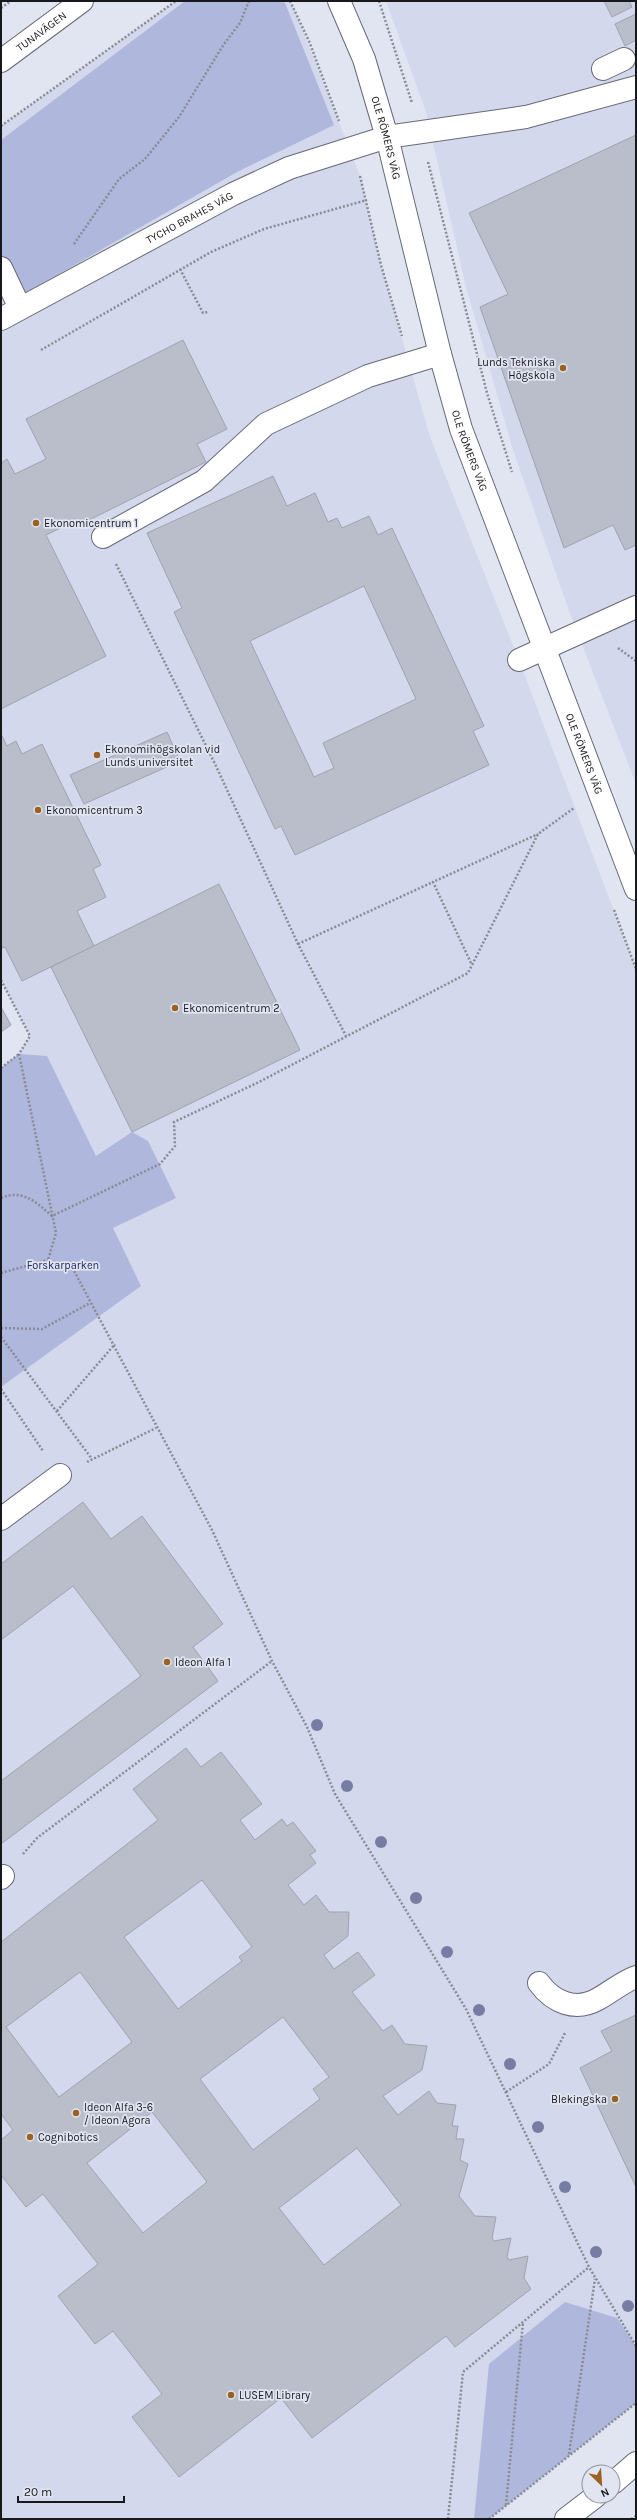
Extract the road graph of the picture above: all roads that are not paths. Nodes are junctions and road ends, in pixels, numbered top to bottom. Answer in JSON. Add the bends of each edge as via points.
{"nodes":[{"id":1,"x":82,"y":1,"type":"edge"},
{"id":2,"x":339,"y":1,"type":"edge"},
{"id":3,"x":624,"y":59,"type":"dead end"},
{"id":4,"x":1,"y":61,"type":"edge"},
{"id":5,"x":603,"y":69,"type":"dead end"},
{"id":6,"x":636,"y":87,"type":"edge"},
{"id":7,"x":386,"y":137,"type":"junction"},
{"id":8,"x":1,"y":268,"type":"edge"},
{"id":9,"x":20,"y":308,"type":"junction"},
{"id":10,"x":1,"y":319,"type":"edge"},
{"id":11,"x":440,"y":354,"type":"junction"},
{"id":12,"x":103,"y":537,"type":"road end"},
{"id":13,"x":636,"y":607,"type":"edge"},
{"id":14,"x":545,"y":648,"type":"junction"},
{"id":15,"x":519,"y":660,"type":"dead end"},
{"id":16,"x":636,"y":889,"type":"edge"},
{"id":17,"x":60,"y":1475,"type":"road end"},
{"id":18,"x":1,"y":1519,"type":"edge"},
{"id":19,"x":636,"y":1977,"type":"edge"},
{"id":20,"x":539,"y":1983,"type":"dead end"},
{"id":21,"x":636,"y":2464,"type":"edge"},
{"id":22,"x":621,"y":2476,"type":"edge"},
{"id":23,"x":586,"y":2504,"type":"edge"},
{"id":24,"x":566,"y":2519,"type":"edge"}],
"edges":[{"from":1,"to":4,"type":"street","name":"TUNAVÄGEN"},
{"from":2,"to":7,"type":"street","name":"OLE RÖMERS VÄG","via":[[364,58]]},
{"from":3,"to":5,"type":"street"},
{"from":6,"to":7,"type":"street","name":"TYCHO BRAHES VÄG","via":[[526,117]]},
{"from":7,"to":9,"type":"street","name":"TYCHO BRAHES VÄG","via":[[290,168],[233,194]]},
{"from":7,"to":11,"type":"street","name":"OLE RÖMERS VÄG"},
{"from":8,"to":9,"type":"street"},
{"from":9,"to":10,"type":"street","name":"TYCHO BRAHES VÄG"},
{"from":11,"to":12,"type":"street","via":[[368,376],[266,424],[204,481]]},
{"from":11,"to":14,"type":"street","name":"OLE RÖMERS VÄG","via":[[461,430]]},
{"from":13,"to":14,"type":"street"},
{"from":14,"to":15,"type":"street"},
{"from":14,"to":16,"type":"street","name":"OLE RÖMERS VÄG"},
{"from":17,"to":18,"type":"street"},
{"from":19,"to":20,"type":"street","via":[[597,2000],[580,2005],[558,2002],[548,1995]]},
{"from":21,"to":22,"type":"street"},
{"from":23,"to":24,"type":"street"}]}
